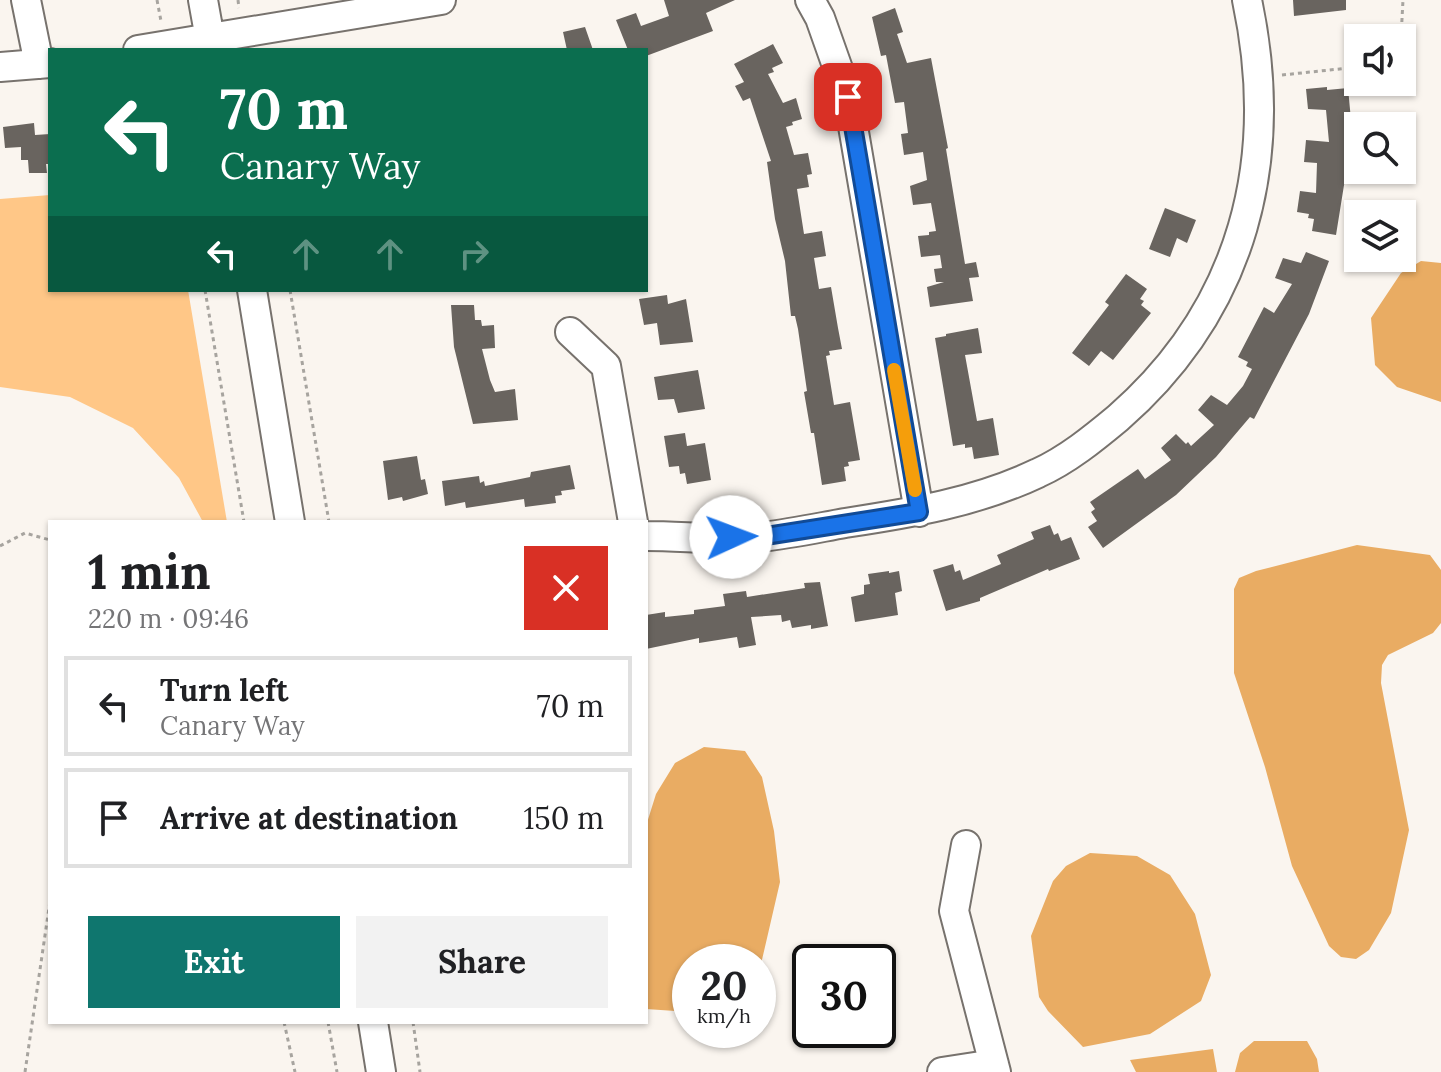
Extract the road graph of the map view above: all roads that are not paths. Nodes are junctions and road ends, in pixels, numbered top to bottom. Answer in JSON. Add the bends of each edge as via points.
{"nodes":[{"id":1,"x":26,"y":0,"type":"edge"},
{"id":2,"x":203,"y":0,"type":"edge"},
{"id":3,"x":441,"y":0,"type":"edge"},
{"id":4,"x":810,"y":0,"type":"edge"},
{"id":5,"x":1247,"y":0,"type":"edge"},
{"id":6,"x":211,"y":45,"type":"edge"},
{"id":7,"x":167,"y":48,"type":"edge"},
{"id":8,"x":45,"y":63,"type":"edge"},
{"id":9,"x":0,"y":67,"type":"edge"},
{"id":10,"x":252,"y":292,"type":"edge"},
{"id":11,"x":570,"y":332,"type":"dead end"},
{"id":12,"x":919,"y":512,"type":"junction"},
{"id":13,"x":290,"y":520,"type":"edge"},
{"id":14,"x":633,"y":520,"type":"edge"},
{"id":15,"x":648,"y":536,"type":"edge"},
{"id":16,"x":966,"y":845,"type":"dead end"},
{"id":17,"x":373,"y":1024,"type":"edge"},
{"id":18,"x":995,"y":1068,"type":"edge"},
{"id":19,"x":381,"y":1072,"type":"edge"},
{"id":20,"x":942,"y":1072,"type":"edge"}],
"edges":[{"from":1,"to":8,"type":"street"},
{"from":2,"to":6,"type":"street"},
{"from":3,"to":6,"type":"street"},
{"from":4,"to":12,"type":"street","via":[[848,97]]},
{"from":5,"to":12,"type":"street","via":[[1261,104],[1256,170],[1242,231],[1218,291],[1185,347],[1114,421],[1040,472],[981,496]]},
{"from":6,"to":7,"type":"street"},
{"from":8,"to":9,"type":"street"},
{"from":10,"to":13,"type":"street"},
{"from":11,"to":14,"type":"street","via":[[606,366]]},
{"from":12,"to":15,"type":"street","via":[[759,537]]},
{"from":16,"to":18,"type":"street","via":[[954,911]]},
{"from":17,"to":19,"type":"street"},
{"from":18,"to":20,"type":"street"}]}
